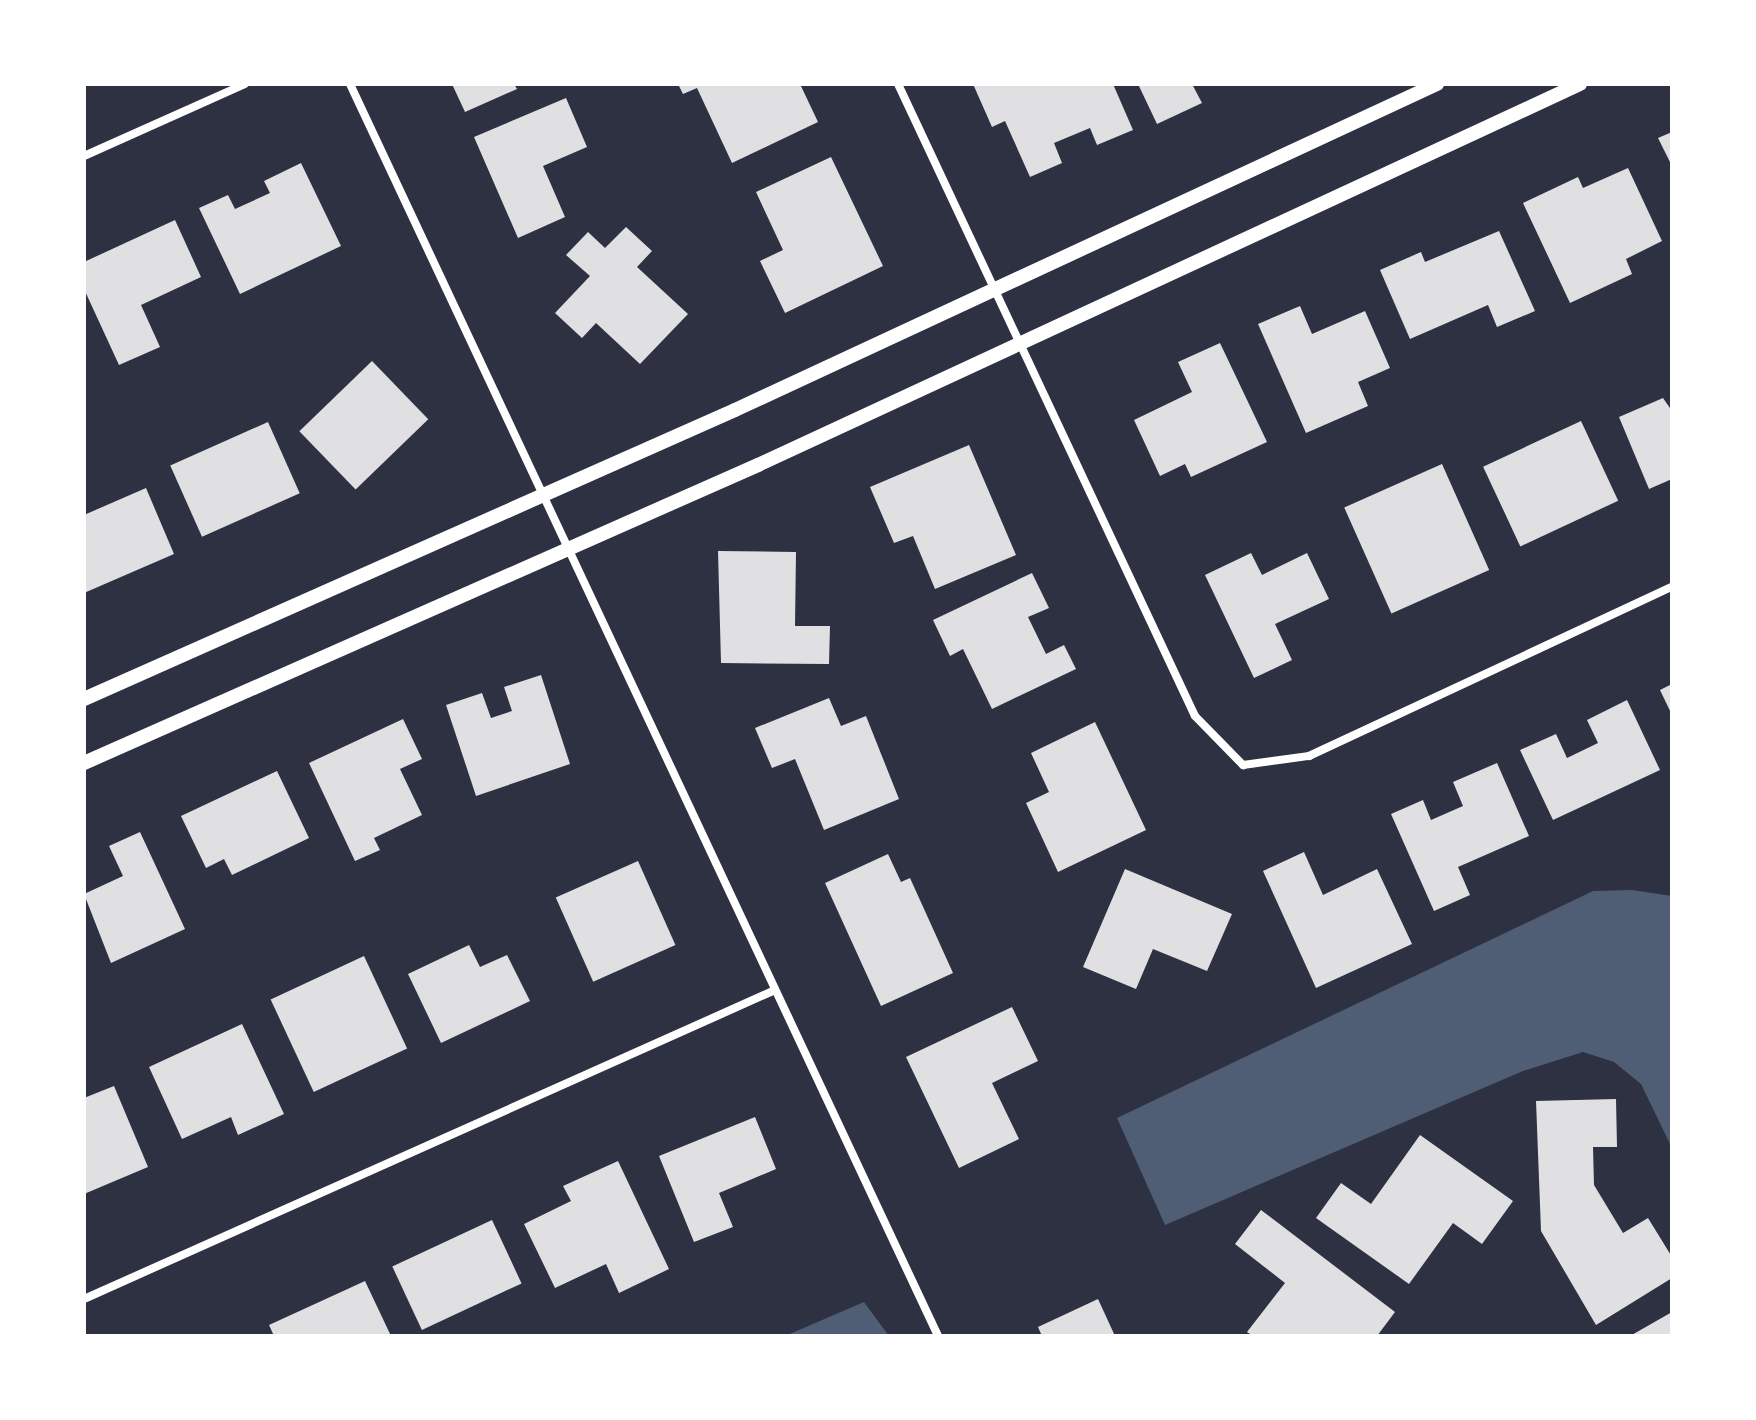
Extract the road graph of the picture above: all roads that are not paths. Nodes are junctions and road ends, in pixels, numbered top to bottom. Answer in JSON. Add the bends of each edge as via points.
{"nodes":[{"id":1,"x":245,"y":84,"type":"edge"},
{"id":2,"x":350,"y":84,"type":"edge"},
{"id":3,"x":898,"y":84,"type":"edge"},
{"id":4,"x":1437,"y":84,"type":"edge"},
{"id":5,"x":1580,"y":84,"type":"edge"},
{"id":6,"x":84,"y":156,"type":"edge"},
{"id":7,"x":994,"y":289,"type":"junction"},
{"id":8,"x":1020,"y":344,"type":"junction"},
{"id":9,"x":542,"y":494,"type":"junction"},
{"id":10,"x":567,"y":548,"type":"junction"},
{"id":11,"x":1672,"y":587,"type":"edge"},
{"id":12,"x":84,"y":699,"type":"edge"},
{"id":13,"x":84,"y":763,"type":"edge"},
{"id":14,"x":775,"y":990,"type":"junction"},
{"id":15,"x":84,"y":1299,"type":"edge"},
{"id":16,"x":938,"y":1336,"type":"edge"}],
"edges":[{"from":1,"to":6,"type":"street"},
{"from":2,"to":9,"type":"street"},
{"from":3,"to":7,"type":"street"},
{"from":4,"to":7,"type":"street"},
{"from":5,"to":8,"type":"street"},
{"from":7,"to":8,"type":"street"},
{"from":7,"to":9,"type":"street"},
{"from":8,"to":10,"type":"street"},
{"from":8,"to":11,"type":"street","via":[[1195,716],[1243,765],[1309,756]]},
{"from":9,"to":10,"type":"street"},
{"from":9,"to":12,"type":"street"},
{"from":10,"to":13,"type":"street"},
{"from":10,"to":14,"type":"street"},
{"from":14,"to":15,"type":"street"},
{"from":14,"to":16,"type":"street"}]}
